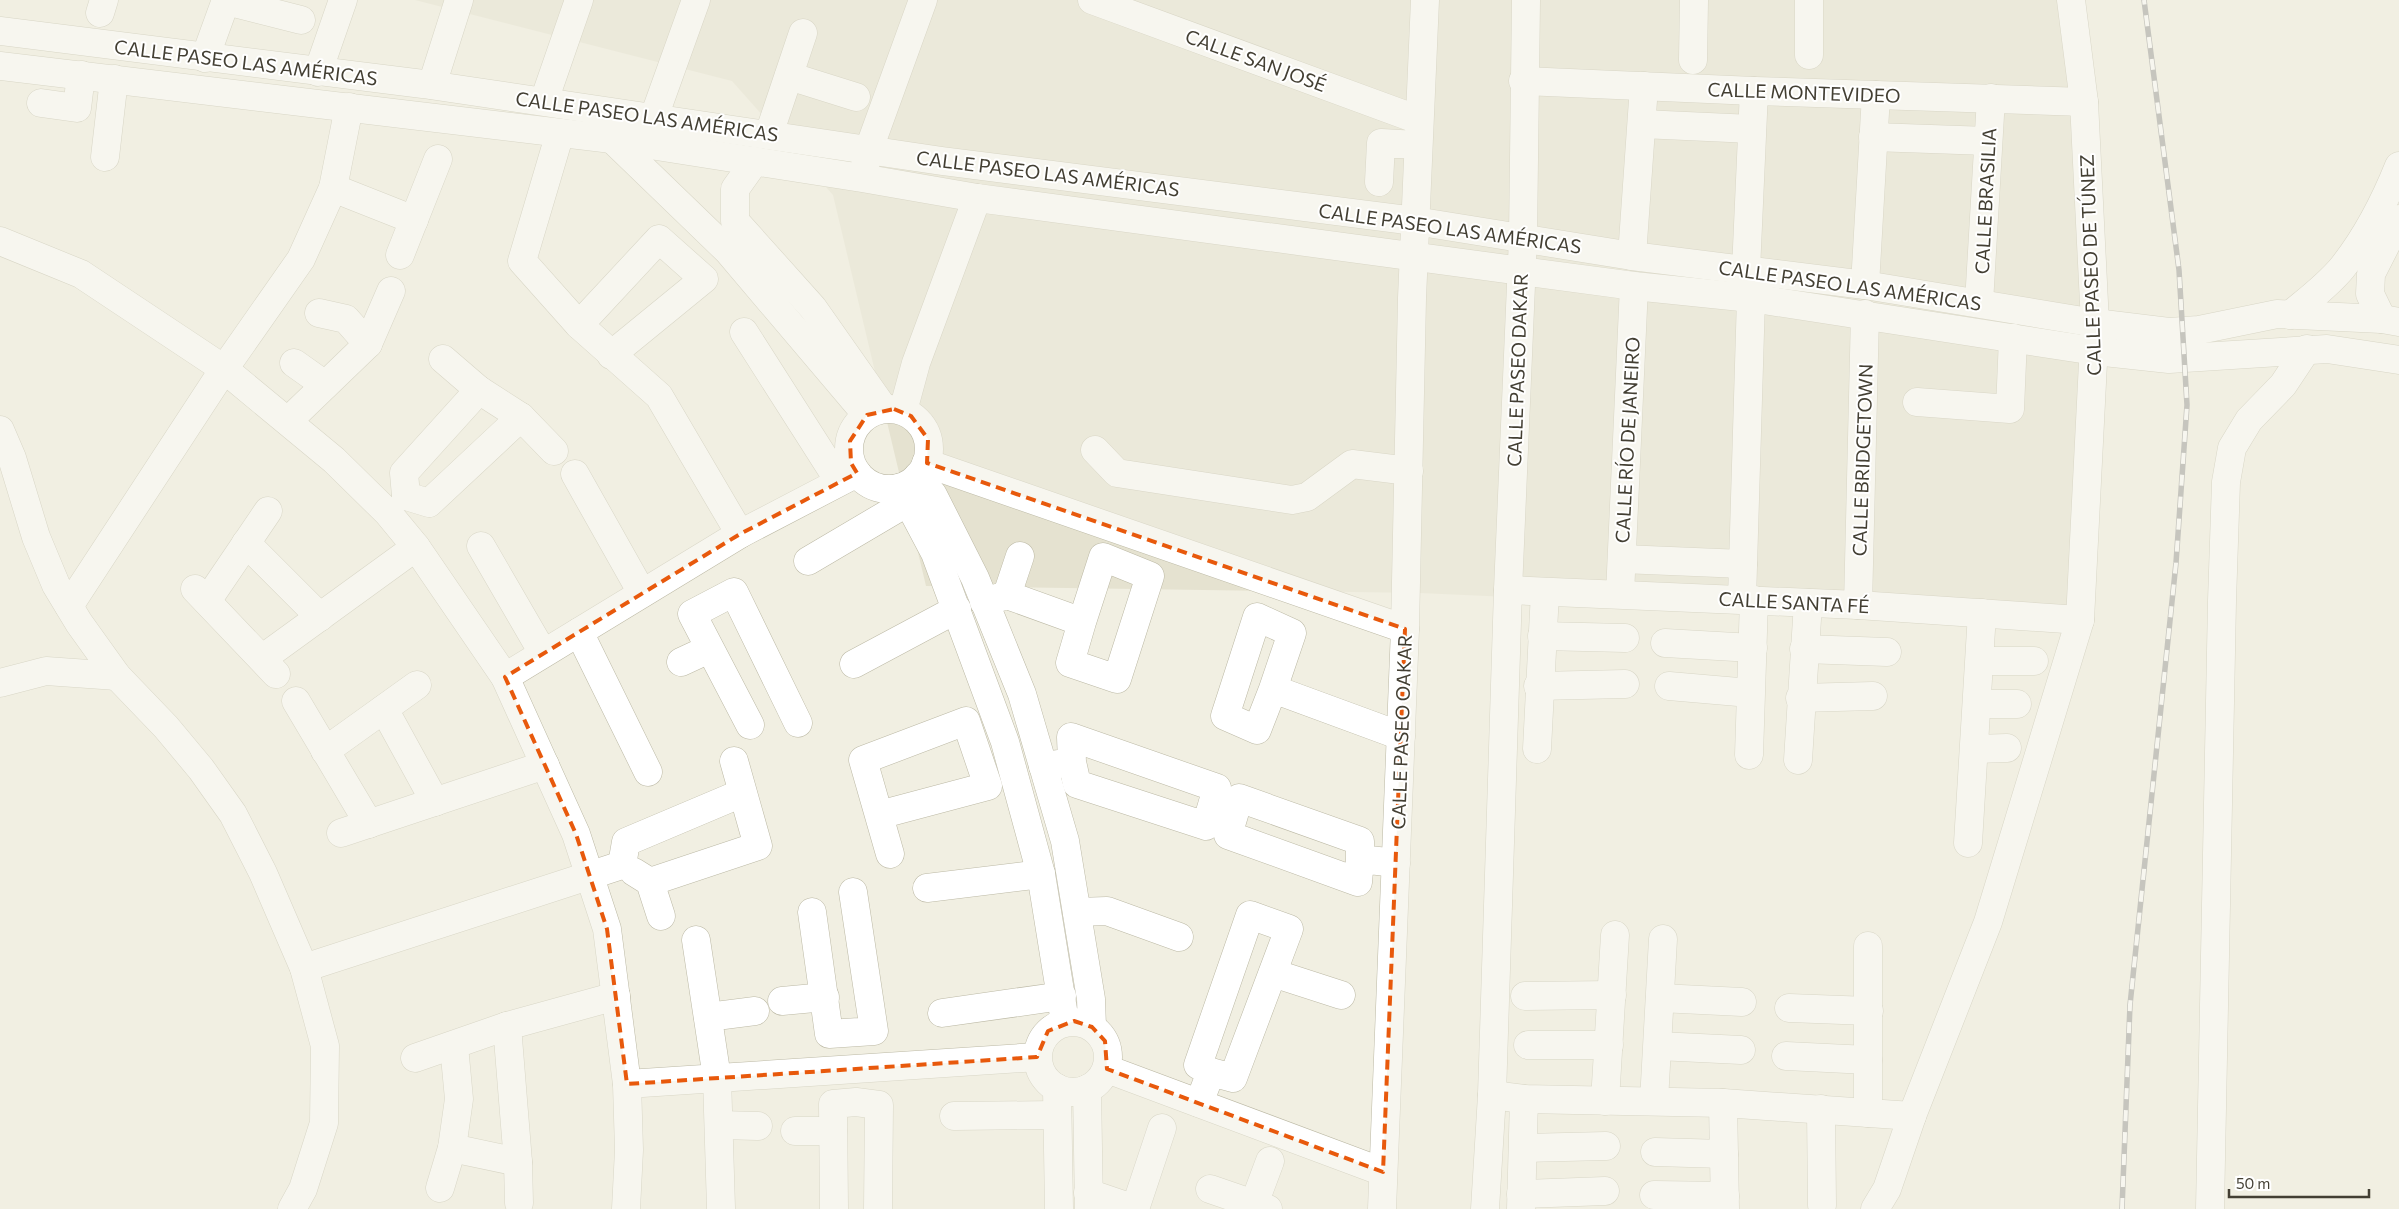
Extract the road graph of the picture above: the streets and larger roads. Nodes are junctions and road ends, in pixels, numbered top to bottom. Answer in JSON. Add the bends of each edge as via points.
{"nodes":[{"id":1,"x":226,"y":0,"type":"edge"},
{"id":2,"x":343,"y":0,"type":"edge"},
{"id":3,"x":459,"y":0,"type":"edge"},
{"id":4,"x":580,"y":0,"type":"edge"},
{"id":5,"x":696,"y":0,"type":"edge"},
{"id":6,"x":923,"y":0,"type":"edge"},
{"id":7,"x":1092,"y":0,"type":"edge"},
{"id":8,"x":1425,"y":0,"type":"edge"},
{"id":9,"x":1526,"y":0,"type":"edge"},
{"id":10,"x":1694,"y":0,"type":"edge"},
{"id":11,"x":1809,"y":0,"type":"edge"},
{"id":12,"x":2071,"y":0,"type":"edge"},
{"id":13,"x":301,"y":20,"type":"dead end"},
{"id":14,"x":0,"y":31,"type":"edge"},
{"id":15,"x":803,"y":33,"type":"dead end"},
{"id":16,"x":1809,"y":55,"type":"dead end"},
{"id":17,"x":204,"y":58,"type":"junction"},
{"id":18,"x":1693,"y":60,"type":"dead end"},
{"id":19,"x":0,"y":66,"type":"edge"},
{"id":20,"x":318,"y":72,"type":"junction"},
{"id":21,"x":81,"y":75,"type":"junction"},
{"id":22,"x":789,"y":76,"type":"junction"},
{"id":23,"x":114,"y":79,"type":"junction"},
{"id":24,"x":1523,"y":81,"type":"junction"},
{"id":25,"x":432,"y":85,"type":"junction"},
{"id":26,"x":1644,"y":86,"type":"junction"},
{"id":27,"x":1754,"y":91,"type":"junction"},
{"id":28,"x":1876,"y":95,"type":"junction"},
{"id":29,"x":511,"y":97,"type":"junction"},
{"id":30,"x":856,"y":97,"type":"dead end"},
{"id":31,"x":1991,"y":98,"type":"junction"},
{"id":32,"x":544,"y":102,"type":"junction"},
{"id":33,"x":2084,"y":102,"type":"junction"},
{"id":34,"x":41,"y":103,"type":"dead end"},
{"id":35,"x":349,"y":107,"type":"junction"},
{"id":36,"x":654,"y":117,"type":"junction"},
{"id":37,"x":1642,"y":124,"type":"junction"},
{"id":38,"x":504,"y":126,"type":"junction"},
{"id":39,"x":1752,"y":129,"type":"junction"},
{"id":40,"x":560,"y":133,"type":"junction"},
{"id":41,"x":1419,"y":133,"type":"junction"},
{"id":42,"x":770,"y":134,"type":"junction"},
{"id":43,"x":1873,"y":137,"type":"junction"},
{"id":44,"x":612,"y":139,"type":"junction"},
{"id":45,"x":1988,"y":141,"type":"junction"},
{"id":46,"x":870,"y":149,"type":"junction"},
{"id":47,"x":105,"y":157,"type":"dead end"},
{"id":48,"x":438,"y":159,"type":"dead end"},
{"id":49,"x":755,"y":162,"type":"junction"},
{"id":50,"x":2399,"y":166,"type":"edge"},
{"id":51,"x":862,"y":178,"type":"junction"},
{"id":52,"x":1379,"y":182,"type":"dead end"},
{"id":53,"x":332,"y":188,"type":"junction"},
{"id":54,"x":977,"y":198,"type":"junction"},
{"id":55,"x":414,"y":220,"type":"junction"},
{"id":56,"x":1415,"y":221,"type":"junction"},
{"id":57,"x":2396,"y":231,"type":"edge"},
{"id":58,"x":1523,"y":238,"type":"junction"},
{"id":59,"x":0,"y":241,"type":"edge"},
{"id":60,"x":400,"y":255,"type":"dead end"},
{"id":61,"x":1414,"y":255,"type":"junction"},
{"id":62,"x":1632,"y":256,"type":"junction"},
{"id":63,"x":1520,"y":270,"type":"junction"},
{"id":64,"x":1746,"y":270,"type":"junction"},
{"id":65,"x":1634,"y":286,"type":"junction"},
{"id":66,"x":1865,"y":286,"type":"junction"},
{"id":67,"x":391,"y":292,"type":"dead end"},
{"id":68,"x":1751,"y":298,"type":"junction"},
{"id":69,"x":1980,"y":303,"type":"junction"},
{"id":70,"x":319,"y":313,"type":"dead end"},
{"id":71,"x":1866,"y":314,"type":"junction"},
{"id":72,"x":2290,"y":314,"type":"junction"},
{"id":73,"x":2390,"y":320,"type":"edge"},
{"id":74,"x":2095,"y":323,"type":"junction"},
{"id":75,"x":578,"y":325,"type":"junction"},
{"id":76,"x":2199,"y":330,"type":"junction"},
{"id":77,"x":2158,"y":331,"type":"junction"},
{"id":78,"x":744,"y":332,"type":"dead end"},
{"id":79,"x":2013,"y":338,"type":"junction"},
{"id":80,"x":368,"y":344,"type":"junction"},
{"id":81,"x":2307,"y":349,"type":"junction"},
{"id":82,"x":2095,"y":351,"type":"junction"},
{"id":83,"x":611,"y":355,"type":"junction"},
{"id":84,"x":2157,"y":358,"type":"junction"},
{"id":85,"x":2201,"y":358,"type":"junction"},
{"id":86,"x":444,"y":359,"type":"dead end"},
{"id":87,"x":2399,"y":360,"type":"edge"},
{"id":88,"x":294,"y":363,"type":"dead end"},
{"id":89,"x":224,"y":369,"type":"junction"},
{"id":90,"x":325,"y":385,"type":"junction"},
{"id":91,"x":479,"y":390,"type":"junction"},
{"id":92,"x":1917,"y":402,"type":"dead end"},
{"id":93,"x":885,"y":412,"type":"junction"},
{"id":94,"x":521,"y":417,"type":"junction"},
{"id":95,"x":288,"y":421,"type":"junction"},
{"id":96,"x":0,"y":430,"type":"edge"},
{"id":97,"x":1095,"y":450,"type":"dead end"},
{"id":98,"x":554,"y":451,"type":"dead end"},
{"id":99,"x":1409,"y":470,"type":"junction"},
{"id":100,"x":575,"y":474,"type":"dead end"},
{"id":101,"x":848,"y":477,"type":"junction"},
{"id":102,"x":912,"y":482,"type":"junction"},
{"id":103,"x":397,"y":504,"type":"junction"},
{"id":104,"x":268,"y":511,"type":"dead end"},
{"id":105,"x":740,"y":534,"type":"junction"},
{"id":106,"x":246,"y":543,"type":"junction"},
{"id":107,"x":481,"y":546,"type":"dead end"},
{"id":108,"x":416,"y":547,"type":"junction"},
{"id":109,"x":1020,"y":556,"type":"dead end"},
{"id":110,"x":1622,"y":559,"type":"junction"},
{"id":111,"x":695,"y":561,"type":"junction"},
{"id":112,"x":808,"y":561,"type":"dead end"},
{"id":113,"x":1743,"y":564,"type":"junction"},
{"id":114,"x":1508,"y":590,"type":"junction"},
{"id":115,"x":1545,"y":592,"type":"junction"},
{"id":116,"x":642,"y":593,"type":"junction"},
{"id":117,"x":1620,"y":594,"type":"junction"},
{"id":118,"x":996,"y":598,"type":"junction"},
{"id":119,"x":1748,"y":600,"type":"junction"},
{"id":120,"x":714,"y":601,"type":"junction"},
{"id":121,"x":1808,"y":602,"type":"junction"},
{"id":122,"x":1858,"y":605,"type":"junction"},
{"id":123,"x":69,"y":606,"type":"junction"},
{"id":124,"x":957,"y":608,"type":"junction"},
{"id":125,"x":1982,"y":613,"type":"junction"},
{"id":126,"x":320,"y":617,"type":"junction"},
{"id":127,"x":2080,"y":620,"type":"junction"},
{"id":128,"x":1082,"y":622,"type":"dead end"},
{"id":129,"x":1405,"y":629,"type":"junction"},
{"id":130,"x":579,"y":632,"type":"junction"},
{"id":131,"x":1542,"y":636,"type":"junction"},
{"id":132,"x":1625,"y":638,"type":"dead end"},
{"id":133,"x":1665,"y":643,"type":"dead end"},
{"id":134,"x":709,"y":648,"type":"junction"},
{"id":135,"x":1753,"y":648,"type":"junction"},
{"id":136,"x":1804,"y":648,"type":"junction"},
{"id":137,"x":1887,"y":652,"type":"dead end"},
{"id":138,"x":543,"y":653,"type":"junction"},
{"id":139,"x":1980,"y":660,"type":"junction"},
{"id":140,"x":2034,"y":661,"type":"dead end"},
{"id":141,"x":681,"y":662,"type":"dead end"},
{"id":142,"x":854,"y":664,"type":"dead end"},
{"id":143,"x":117,"y":676,"type":"junction"},
{"id":144,"x":504,"y":677,"type":"junction"},
{"id":145,"x":0,"y":683,"type":"edge"},
{"id":146,"x":1625,"y":684,"type":"dead end"},
{"id":147,"x":417,"y":685,"type":"dead end"},
{"id":148,"x":1538,"y":686,"type":"junction"},
{"id":149,"x":1669,"y":686,"type":"dead end"},
{"id":150,"x":1273,"y":689,"type":"dead end"},
{"id":151,"x":1750,"y":693,"type":"junction"},
{"id":152,"x":1873,"y":696,"type":"dead end"},
{"id":153,"x":1800,"y":698,"type":"junction"},
{"id":154,"x":296,"y":701,"type":"dead end"},
{"id":155,"x":1977,"y":704,"type":"junction"},
{"id":156,"x":2017,"y":704,"type":"dead end"},
{"id":157,"x":384,"y":709,"type":"junction"},
{"id":158,"x":798,"y":723,"type":"dead end"},
{"id":159,"x":750,"y":725,"type":"dead end"},
{"id":160,"x":1401,"y":736,"type":"junction"},
{"id":161,"x":1005,"y":742,"type":"junction"},
{"id":162,"x":2006,"y":748,"type":"dead end"},
{"id":163,"x":1537,"y":749,"type":"dead end"},
{"id":164,"x":1975,"y":749,"type":"junction"},
{"id":165,"x":975,"y":750,"type":"junction"},
{"id":166,"x":325,"y":751,"type":"junction"},
{"id":167,"x":1749,"y":755,"type":"dead end"},
{"id":168,"x":1798,"y":760,"type":"dead end"},
{"id":169,"x":734,"y":761,"type":"dead end"},
{"id":170,"x":1072,"y":762,"type":"junction"},
{"id":171,"x":545,"y":765,"type":"junction"},
{"id":172,"x":1043,"y":766,"type":"junction"},
{"id":173,"x":648,"y":772,"type":"dead end"},
{"id":174,"x":742,"y":793,"type":"junction"},
{"id":175,"x":435,"y":802,"type":"junction"},
{"id":176,"x":879,"y":815,"type":"junction"},
{"id":177,"x":369,"y":824,"type":"junction"},
{"id":178,"x":341,"y":833,"type":"dead end"},
{"id":179,"x":1968,"y":843,"type":"dead end"},
{"id":180,"x":890,"y":854,"type":"dead end"},
{"id":181,"x":1360,"y":859,"type":"junction"},
{"id":182,"x":1396,"y":863,"type":"junction"},
{"id":183,"x":622,"y":865,"type":"junction"},
{"id":184,"x":1042,"y":874,"type":"junction"},
{"id":185,"x":590,"y":876,"type":"junction"},
{"id":186,"x":650,"y":882,"type":"junction"},
{"id":187,"x":927,"y":888,"type":"dead end"},
{"id":188,"x":852,"y":892,"type":"dead end"},
{"id":189,"x":812,"y":912,"type":"dead end"},
{"id":190,"x":1077,"y":912,"type":"junction"},
{"id":191,"x":661,"y":916,"type":"dead end"},
{"id":192,"x":1615,"y":935,"type":"dead end"},
{"id":193,"x":1179,"y":936,"type":"dead end"},
{"id":194,"x":1663,"y":939,"type":"dead end"},
{"id":195,"x":696,"y":940,"type":"dead end"},
{"id":196,"x":1868,"y":946,"type":"dead end"},
{"id":197,"x":304,"y":968,"type":"junction"},
{"id":198,"x":1273,"y":973,"type":"junction"},
{"id":199,"x":1341,"y":995,"type":"dead end"},
{"id":200,"x":1612,"y":995,"type":"junction"},
{"id":201,"x":616,"y":996,"type":"junction"},
{"id":202,"x":1526,"y":996,"type":"dead end"},
{"id":203,"x":824,"y":997,"type":"junction"},
{"id":204,"x":1660,"y":998,"type":"junction"},
{"id":205,"x":782,"y":1001,"type":"dead end"},
{"id":206,"x":1742,"y":1002,"type":"dead end"},
{"id":207,"x":1789,"y":1008,"type":"dead end"},
{"id":208,"x":1063,"y":1009,"type":"junction"},
{"id":209,"x":755,"y":1011,"type":"dead end"},
{"id":210,"x":1868,"y":1011,"type":"junction"},
{"id":211,"x":942,"y":1012,"type":"dead end"},
{"id":212,"x":708,"y":1017,"type":"junction"},
{"id":213,"x":507,"y":1026,"type":"junction"},
{"id":214,"x":1092,"y":1027,"type":"junction"},
{"id":215,"x":854,"y":1033,"type":"junction"},
{"id":216,"x":1528,"y":1045,"type":"dead end"},
{"id":217,"x":1610,"y":1045,"type":"junction"},
{"id":218,"x":454,"y":1046,"type":"junction"},
{"id":219,"x":1658,"y":1046,"type":"junction"},
{"id":220,"x":1741,"y":1050,"type":"dead end"},
{"id":221,"x":1786,"y":1056,"type":"dead end"},
{"id":222,"x":1038,"y":1057,"type":"junction"},
{"id":223,"x":415,"y":1058,"type":"dead end"},
{"id":224,"x":1868,"y":1060,"type":"junction"},
{"id":225,"x":1107,"y":1069,"type":"junction"},
{"id":226,"x":857,"y":1070,"type":"junction"},
{"id":227,"x":1211,"y":1072,"type":"junction"},
{"id":228,"x":717,"y":1078,"type":"junction"},
{"id":229,"x":628,"y":1084,"type":"junction"},
{"id":230,"x":1057,"y":1088,"type":"junction"},
{"id":231,"x":1087,"y":1089,"type":"junction"},
{"id":232,"x":1492,"y":1095,"type":"junction"},
{"id":233,"x":1524,"y":1099,"type":"junction"},
{"id":234,"x":1605,"y":1101,"type":"junction"},
{"id":235,"x":1654,"y":1101,"type":"junction"},
{"id":236,"x":856,"y":1102,"type":"junction"},
{"id":237,"x":1723,"y":1103,"type":"junction"},
{"id":238,"x":1199,"y":1104,"type":"junction"},
{"id":239,"x":1821,"y":1110,"type":"junction"},
{"id":240,"x":1868,"y":1113,"type":"junction"},
{"id":241,"x":1056,"y":1115,"type":"junction"},
{"id":242,"x":954,"y":1116,"type":"dead end"},
{"id":243,"x":1912,"y":1116,"type":"junction"},
{"id":244,"x":719,"y":1125,"type":"junction"},
{"id":245,"x":758,"y":1126,"type":"dead end"},
{"id":246,"x":1162,"y":1128,"type":"dead end"},
{"id":247,"x":795,"y":1131,"type":"dead end"},
{"id":248,"x":833,"y":1131,"type":"junction"},
{"id":249,"x":1606,"y":1146,"type":"dead end"},
{"id":250,"x":452,"y":1148,"type":"junction"},
{"id":251,"x":1523,"y":1148,"type":"junction"},
{"id":252,"x":1655,"y":1152,"type":"dead end"},
{"id":253,"x":1724,"y":1154,"type":"junction"},
{"id":254,"x":1270,"y":1161,"type":"dead end"},
{"id":255,"x":518,"y":1162,"type":"junction"},
{"id":256,"x":1383,"y":1172,"type":"junction"},
{"id":257,"x":440,"y":1188,"type":"dead end"},
{"id":258,"x":1210,"y":1189,"type":"dead end"},
{"id":259,"x":1605,"y":1192,"type":"dead end"},
{"id":260,"x":1654,"y":1195,"type":"dead end"},
{"id":261,"x":1089,"y":1201,"type":"edge"},
{"id":262,"x":1521,"y":1202,"type":"edge"},
{"id":263,"x":519,"y":1203,"type":"dead end"},
{"id":264,"x":1725,"y":1203,"type":"edge"},
{"id":265,"x":1822,"y":1205,"type":"dead end"},
{"id":266,"x":1261,"y":1207,"type":"edge"},
{"id":267,"x":721,"y":1208,"type":"edge"},
{"id":268,"x":292,"y":1209,"type":"edge"},
{"id":269,"x":626,"y":1209,"type":"edge"},
{"id":270,"x":834,"y":1209,"type":"edge"},
{"id":271,"x":878,"y":1209,"type":"edge"},
{"id":272,"x":1059,"y":1209,"type":"edge"},
{"id":273,"x":1382,"y":1209,"type":"edge"},
{"id":274,"x":1485,"y":1209,"type":"edge"},
{"id":275,"x":1875,"y":1209,"type":"edge"},
{"id":276,"x":2210,"y":1209,"type":"edge"}],
"edges":[{"from":1,"to":13,"type":"street"},
{"from":1,"to":17,"type":"street"},
{"from":2,"to":20,"type":"street"},
{"from":3,"to":25,"type":"street"},
{"from":4,"to":32,"type":"street"},
{"from":5,"to":36,"type":"street"},
{"from":6,"to":46,"type":"street"},
{"from":7,"to":41,"type":"street","name":"CALLE SAN JOSÉ"},
{"from":8,"to":41,"type":"street"},
{"from":9,"to":24,"type":"street","name":"CALLE PASEO DAKAR"},
{"from":10,"to":18,"type":"street"},
{"from":11,"to":16,"type":"street"},
{"from":12,"to":33,"type":"street","name":"CALLE PASEO DE TÚNEZ"},
{"from":14,"to":17,"type":"street","name":"CALLE PASEO LAS AMÉRICAS"},
{"from":15,"to":22,"type":"street"},
{"from":17,"to":20,"type":"street","name":"CALLE PASEO LAS AMÉRICAS"},
{"from":19,"to":21,"type":"street","name":"CALLE PASEO LAS AMÉRICAS"},
{"from":20,"to":25,"type":"street","name":"CALLE PASEO LAS AMÉRICAS"},
{"from":21,"to":23,"type":"street","name":"CALLE PASEO LAS AMÉRICAS"},
{"from":21,"to":34,"type":"street","via":[[77,108]]},
{"from":22,"to":30,"type":"street"},
{"from":22,"to":42,"type":"street"},
{"from":23,"to":35,"type":"street","name":"CALLE PASEO LAS AMÉRICAS"},
{"from":23,"to":47,"type":"street"},
{"from":24,"to":26,"type":"street","name":"CALLE MONTEVIDEO"},
{"from":24,"to":58,"type":"street","name":"CALLE PASEO DAKAR"},
{"from":25,"to":29,"type":"street","name":"CALLE PASEO LAS AMÉRICAS"},
{"from":26,"to":27,"type":"street","name":"CALLE MONTEVIDEO"},
{"from":26,"to":37,"type":"street"},
{"from":27,"to":28,"type":"street","name":"CALLE MONTEVIDEO"},
{"from":27,"to":39,"type":"street"},
{"from":28,"to":31,"type":"street","name":"CALLE MONTEVIDEO"},
{"from":28,"to":43,"type":"street"},
{"from":29,"to":32,"type":"street","name":"CALLE PASEO LAS AMÉRICAS"},
{"from":29,"to":38,"type":"street"},
{"from":31,"to":33,"type":"street","name":"CALLE MONTEVIDEO"},
{"from":31,"to":45,"type":"street","name":"CALLE BRASILIA"},
{"from":32,"to":36,"type":"street","name":"CALLE PASEO LAS AMÉRICAS"},
{"from":33,"to":74,"type":"street","name":"CALLE PASEO DE TÚNEZ"},
{"from":35,"to":38,"type":"street","name":"CALLE PASEO LAS AMÉRICAS"},
{"from":35,"to":53,"type":"street"},
{"from":36,"to":42,"type":"street","name":"CALLE PASEO LAS AMÉRICAS"},
{"from":37,"to":39,"type":"street"},
{"from":37,"to":62,"type":"street"},
{"from":38,"to":40,"type":"street","name":"CALLE PASEO LAS AMÉRICAS"},
{"from":39,"to":64,"type":"street"},
{"from":40,"to":44,"type":"street","name":"CALLE PASEO LAS AMÉRICAS"},
{"from":40,"to":75,"type":"street","via":[[522,261]]},
{"from":41,"to":52,"type":"street","via":[[1381,143]]},
{"from":41,"to":56,"type":"street"},
{"from":42,"to":46,"type":"street","name":"CALLE PASEO LAS AMÉRICAS"},
{"from":43,"to":45,"type":"street"},
{"from":43,"to":66,"type":"street"},
{"from":44,"to":49,"type":"street","name":"CALLE PASEO LAS AMÉRICAS"},
{"from":44,"to":93,"type":"street","via":[[728,251]]},
{"from":45,"to":69,"type":"street","name":"CALLE BRASILIA"},
{"from":46,"to":51,"type":"street"},
{"from":46,"to":56,"type":"street","name":"CALLE PASEO LAS AMÉRICAS"},
{"from":48,"to":55,"type":"street"},
{"from":49,"to":51,"type":"street","name":"CALLE PASEO LAS AMÉRICAS"},
{"from":49,"to":93,"type":"street","via":[[735,189],[735,221],[813,308]]},
{"from":50,"to":72,"type":"street","via":[[2375,217],[2342,267]]},
{"from":51,"to":54,"type":"street","name":"CALLE PASEO LAS AMÉRICAS"},
{"from":53,"to":55,"type":"street"},
{"from":53,"to":89,"type":"street","via":[[301,259]]},
{"from":54,"to":61,"type":"street","name":"CALLE PASEO LAS AMÉRICAS"},
{"from":54,"to":93,"type":"street","via":[[916,363]]},
{"from":55,"to":60,"type":"street"},
{"from":56,"to":58,"type":"street","name":"CALLE PASEO LAS AMÉRICAS"},
{"from":56,"to":61,"type":"street"},
{"from":57,"to":73,"type":"street","via":[[2370,274],[2370,294]]},
{"from":58,"to":62,"type":"street","name":"CALLE PASEO LAS AMÉRICAS"},
{"from":58,"to":63,"type":"street","name":"CALLE PASEO DAKAR"},
{"from":59,"to":89,"type":"street","via":[[81,274]]},
{"from":61,"to":63,"type":"street","name":"CALLE PASEO LAS AMÉRICAS"},
{"from":61,"to":99,"type":"street","name":"CALLE PASEO OAKAR"},
{"from":62,"to":64,"type":"street","name":"CALLE PASEO LAS AMÉRICAS"},
{"from":63,"to":65,"type":"street","name":"CALLE PASEO LAS AMÉRICAS"},
{"from":63,"to":114,"type":"street","name":"CALLE PASEO DAKAR"},
{"from":64,"to":66,"type":"street","name":"CALLE PASEO LAS AMÉRICAS"},
{"from":65,"to":68,"type":"street","name":"CALLE PASEO LAS AMÉRICAS"},
{"from":65,"to":110,"type":"street","name":"CALLE RÍO DE JANEIRO"},
{"from":66,"to":69,"type":"street","name":"CALLE PASEO LAS AMÉRICAS"},
{"from":67,"to":80,"type":"street"},
{"from":68,"to":71,"type":"street","name":"CALLE PASEO LAS AMÉRICAS"},
{"from":68,"to":113,"type":"street"},
{"from":69,"to":74,"type":"street","name":"CALLE PASEO LAS AMÉRICAS"},
{"from":70,"to":80,"type":"street","via":[[346,319]]},
{"from":71,"to":79,"type":"street","name":"CALLE PASEO LAS AMÉRICAS"},
{"from":71,"to":122,"type":"street","name":"CALLE BRIDGETOWN"},
{"from":72,"to":73,"type":"street","name":"CALLE PASEO LAS AMÉRICAS"},
{"from":72,"to":76,"type":"street","name":"CALLE PASEO LAS AMÉRICAS"},
{"from":74,"to":77,"type":"street","name":"CALLE PASEO LAS AMÉRICAS"},
{"from":74,"to":82,"type":"street","name":"CALLE PASEO DE TÚNEZ"},
{"from":75,"to":83,"type":"street"},
{"from":75,"to":83,"type":"street","via":[[659,239],[704,279]]},
{"from":76,"to":77,"type":"street","name":"CALLE PASEO LAS AMÉRICAS"},
{"from":76,"to":85,"type":"street"},
{"from":77,"to":84,"type":"street"},
{"from":78,"to":101,"type":"street"},
{"from":79,"to":82,"type":"street","name":"CALLE PASEO LAS AMÉRICAS"},
{"from":79,"to":92,"type":"street","via":[[2010,409]]},
{"from":80,"to":90,"type":"street"},
{"from":81,"to":85,"type":"street","name":"CALLE PASEO LAS AMÉRICAS"},
{"from":81,"to":87,"type":"street","name":"CALLE PASEO LAS AMÉRICAS"},
{"from":81,"to":276,"type":"street","via":[[2284,385],[2249,420],[2232,448],[2226,482]]},
{"from":82,"to":84,"type":"street","name":"CALLE PASEO LAS AMÉRICAS"},
{"from":82,"to":127,"type":"street","name":"CALLE PASEO DE TÚNEZ"},
{"from":83,"to":105,"type":"street","via":[[659,396]]},
{"from":84,"to":85,"type":"street","name":"CALLE PASEO LAS AMÉRICAS"},
{"from":86,"to":91,"type":"street"},
{"from":88,"to":90,"type":"street"},
{"from":89,"to":95,"type":"street"},
{"from":89,"to":123,"type":"street"},
{"from":90,"to":95,"type":"street"},
{"from":91,"to":94,"type":"street"},
{"from":91,"to":103,"type":"street","via":[[404,473]]},
{"from":93,"to":101,"type":"street","via":[[853,430]]},
{"from":93,"to":102,"type":"street","via":[[911,416],[924,430],[929,448]]},
{"from":94,"to":98,"type":"street"},
{"from":94,"to":103,"type":"street","via":[[429,503]]},
{"from":95,"to":103,"type":"street","via":[[334,460]]},
{"from":96,"to":123,"type":"street","via":[[36,537],[56,585]]},
{"from":97,"to":99,"type":"street","via":[[1117,473],[1292,500],[1307,497],[1352,464]]},
{"from":99,"to":129,"type":"street","name":"CALLE PASEO OAKAR"},
{"from":100,"to":116,"type":"street"},
{"from":101,"to":102,"type":"street","via":[[887,489]]},
{"from":101,"to":105,"type":"street"},
{"from":102,"to":112,"type":"street"},
{"from":102,"to":118,"type":"street","via":[[933,495]]},
{"from":102,"to":124,"type":"street"},
{"from":102,"to":129,"type":"street","via":[[1257,580]]},
{"from":103,"to":108,"type":"street"},
{"from":104,"to":106,"type":"street"},
{"from":105,"to":111,"type":"street"},
{"from":106,"to":126,"type":"street"},
{"from":106,"to":126,"type":"street","via":[[201,595],[270,666]]},
{"from":107,"to":138,"type":"street"},
{"from":108,"to":126,"type":"street"},
{"from":108,"to":144,"type":"street"},
{"from":109,"to":118,"type":"street"},
{"from":110,"to":113,"type":"street"},
{"from":110,"to":117,"type":"street","name":"CALLE RÍO DE JANEIRO"},
{"from":111,"to":116,"type":"street"},
{"from":111,"to":120,"type":"street"},
{"from":113,"to":119,"type":"street"},
{"from":114,"to":115,"type":"street","name":"CALLE SANTA FÉ"},
{"from":114,"to":232,"type":"street"},
{"from":115,"to":117,"type":"street","name":"CALLE SANTA FÉ"},
{"from":115,"to":131,"type":"street"},
{"from":116,"to":130,"type":"street"},
{"from":117,"to":119,"type":"street","name":"CALLE SANTA FÉ"},
{"from":118,"to":128,"type":"street"},
{"from":118,"to":172,"type":"street"},
{"from":119,"to":121,"type":"street","name":"CALLE SANTA FÉ"},
{"from":119,"to":135,"type":"street"},
{"from":120,"to":134,"type":"street","via":[[692,614]]},
{"from":120,"to":158,"type":"street","via":[[734,592]]},
{"from":121,"to":122,"type":"street","name":"CALLE SANTA FÉ"},
{"from":121,"to":136,"type":"street"},
{"from":122,"to":125,"type":"street","name":"CALLE SANTA FÉ"},
{"from":123,"to":143,"type":"street"},
{"from":124,"to":142,"type":"street"},
{"from":124,"to":161,"type":"street"},
{"from":125,"to":127,"type":"street","name":"CALLE SANTA FÉ"},
{"from":125,"to":139,"type":"street"},
{"from":127,"to":243,"type":"street","name":"CALLE PASEO DE TÚNEZ","via":[[1988,922]]},
{"from":129,"to":160,"type":"street","name":"CALLE PASEO OAKAR"},
{"from":130,"to":138,"type":"street"},
{"from":130,"to":173,"type":"street"},
{"from":131,"to":132,"type":"street"},
{"from":131,"to":148,"type":"street"},
{"from":133,"to":135,"type":"street"},
{"from":134,"to":141,"type":"street"},
{"from":134,"to":159,"type":"street"},
{"from":135,"to":151,"type":"street"},
{"from":136,"to":137,"type":"street"},
{"from":136,"to":153,"type":"street"},
{"from":138,"to":144,"type":"street"},
{"from":139,"to":140,"type":"street"},
{"from":139,"to":155,"type":"street"},
{"from":143,"to":145,"type":"street","via":[[46,671]]},
{"from":143,"to":197,"type":"street","via":[[190,755],[233,814],[263,873]]},
{"from":144,"to":171,"type":"street"},
{"from":146,"to":148,"type":"street"},
{"from":147,"to":157,"type":"street"},
{"from":148,"to":163,"type":"street"},
{"from":149,"to":151,"type":"street"},
{"from":150,"to":160,"type":"street"},
{"from":151,"to":167,"type":"street"},
{"from":152,"to":153,"type":"street"},
{"from":153,"to":168,"type":"street"},
{"from":154,"to":166,"type":"street"},
{"from":155,"to":156,"type":"street"},
{"from":155,"to":164,"type":"street"},
{"from":157,"to":166,"type":"street"},
{"from":157,"to":175,"type":"street"},
{"from":160,"to":182,"type":"street","name":"CALLE PASEO OAKAR"},
{"from":161,"to":165,"type":"street"},
{"from":161,"to":184,"type":"street"},
{"from":162,"to":164,"type":"street"},
{"from":164,"to":179,"type":"street"},
{"from":165,"to":176,"type":"street","via":[[988,786]]},
{"from":165,"to":176,"type":"street","via":[[966,722],[863,760]]},
{"from":166,"to":177,"type":"street"},
{"from":169,"to":174,"type":"street"},
{"from":170,"to":170,"type":"street","via":[[1077,784],[1206,826],[1216,788],[1071,737]]},
{"from":170,"to":172,"type":"street"},
{"from":171,"to":175,"type":"street"},
{"from":171,"to":185,"type":"street","via":[[576,834]]},
{"from":172,"to":190,"type":"street","via":[[1065,841]]},
{"from":174,"to":183,"type":"street","via":[[626,842]]},
{"from":174,"to":186,"type":"street","via":[[758,846]]},
{"from":175,"to":177,"type":"street"},
{"from":176,"to":180,"type":"street"},
{"from":177,"to":178,"type":"street"},
{"from":181,"to":181,"type":"street","via":[[1358,882],[1228,835],[1239,798],[1360,841]]},
{"from":181,"to":182,"type":"street"},
{"from":182,"to":256,"type":"street","name":"CALLE PASEO OAKAR"},
{"from":183,"to":185,"type":"street"},
{"from":183,"to":186,"type":"street"},
{"from":184,"to":187,"type":"street"},
{"from":184,"to":208,"type":"street"},
{"from":185,"to":197,"type":"street"},
{"from":185,"to":201,"type":"street","via":[[607,929]]},
{"from":186,"to":191,"type":"street"},
{"from":188,"to":215,"type":"street","via":[[874,1031]]},
{"from":189,"to":203,"type":"street"},
{"from":190,"to":193,"type":"street","via":[[1107,911]]},
{"from":190,"to":214,"type":"street","via":[[1091,999]]},
{"from":192,"to":200,"type":"street"},
{"from":194,"to":204,"type":"street"},
{"from":195,"to":212,"type":"street"},
{"from":196,"to":210,"type":"street"},
{"from":197,"to":268,"type":"street","via":[[325,1046],[324,1123],[303,1188]]},
{"from":198,"to":199,"type":"street"},
{"from":198,"to":227,"type":"street","via":[[1233,1078]]},
{"from":198,"to":227,"type":"street","via":[[1289,929],[1250,915],[1198,1065]]},
{"from":200,"to":202,"type":"street"},
{"from":200,"to":217,"type":"street"},
{"from":201,"to":213,"type":"street"},
{"from":201,"to":229,"type":"street"},
{"from":203,"to":205,"type":"street"},
{"from":203,"to":215,"type":"street","via":[[830,1034]]},
{"from":204,"to":206,"type":"street"},
{"from":204,"to":219,"type":"street"},
{"from":207,"to":210,"type":"street"},
{"from":208,"to":211,"type":"street"},
{"from":208,"to":214,"type":"street"},
{"from":208,"to":222,"type":"street","via":[[1038,1048]]},
{"from":209,"to":212,"type":"street"},
{"from":210,"to":224,"type":"street"},
{"from":212,"to":228,"type":"street"},
{"from":213,"to":218,"type":"street"},
{"from":213,"to":255,"type":"street"},
{"from":214,"to":225,"type":"street","via":[[1105,1041]]},
{"from":215,"to":226,"type":"street"},
{"from":216,"to":217,"type":"street"},
{"from":217,"to":234,"type":"street"},
{"from":218,"to":223,"type":"street"},
{"from":218,"to":250,"type":"street","via":[[459,1099]]},
{"from":219,"to":220,"type":"street"},
{"from":219,"to":235,"type":"street"},
{"from":221,"to":224,"type":"street"},
{"from":222,"to":226,"type":"street"},
{"from":222,"to":230,"type":"street","via":[[1042,1075]]},
{"from":224,"to":240,"type":"street"},
{"from":225,"to":231,"type":"street","via":[[1096,1084]]},
{"from":225,"to":238,"type":"street"},
{"from":226,"to":228,"type":"street"},
{"from":226,"to":236,"type":"street"},
{"from":227,"to":238,"type":"street"},
{"from":228,"to":229,"type":"street"},
{"from":228,"to":244,"type":"street"},
{"from":229,"to":269,"type":"street"},
{"from":230,"to":231,"type":"street","via":[[1067,1092]]},
{"from":230,"to":241,"type":"street"},
{"from":231,"to":261,"type":"street"},
{"from":232,"to":233,"type":"street"},
{"from":232,"to":274,"type":"street"},
{"from":233,"to":234,"type":"street"},
{"from":233,"to":251,"type":"street"},
{"from":234,"to":235,"type":"street"},
{"from":235,"to":237,"type":"street"},
{"from":236,"to":248,"type":"street","via":[[833,1104]]},
{"from":236,"to":271,"type":"street","via":[[879,1105]]},
{"from":237,"to":239,"type":"street"},
{"from":237,"to":253,"type":"street"},
{"from":238,"to":256,"type":"street"},
{"from":239,"to":240,"type":"street"},
{"from":239,"to":265,"type":"street"},
{"from":240,"to":243,"type":"street"},
{"from":241,"to":242,"type":"street"},
{"from":241,"to":272,"type":"street"},
{"from":243,"to":275,"type":"street","name":"CALLE PASEO DE TÚNEZ","via":[[1887,1189]]},
{"from":244,"to":245,"type":"street"},
{"from":244,"to":267,"type":"street"},
{"from":246,"to":261,"type":"street","via":[[1135,1209]]},
{"from":247,"to":248,"type":"street"},
{"from":248,"to":270,"type":"street"},
{"from":249,"to":251,"type":"street"},
{"from":250,"to":255,"type":"street"},
{"from":250,"to":257,"type":"street"},
{"from":251,"to":262,"type":"street"},
{"from":252,"to":253,"type":"street"},
{"from":253,"to":264,"type":"street"},
{"from":254,"to":266,"type":"street"},
{"from":255,"to":263,"type":"street"},
{"from":256,"to":273,"type":"street","name":"CALLE PASEO OAKAR"},
{"from":258,"to":266,"type":"street"},
{"from":259,"to":262,"type":"street"},
{"from":260,"to":264,"type":"street"}]}
